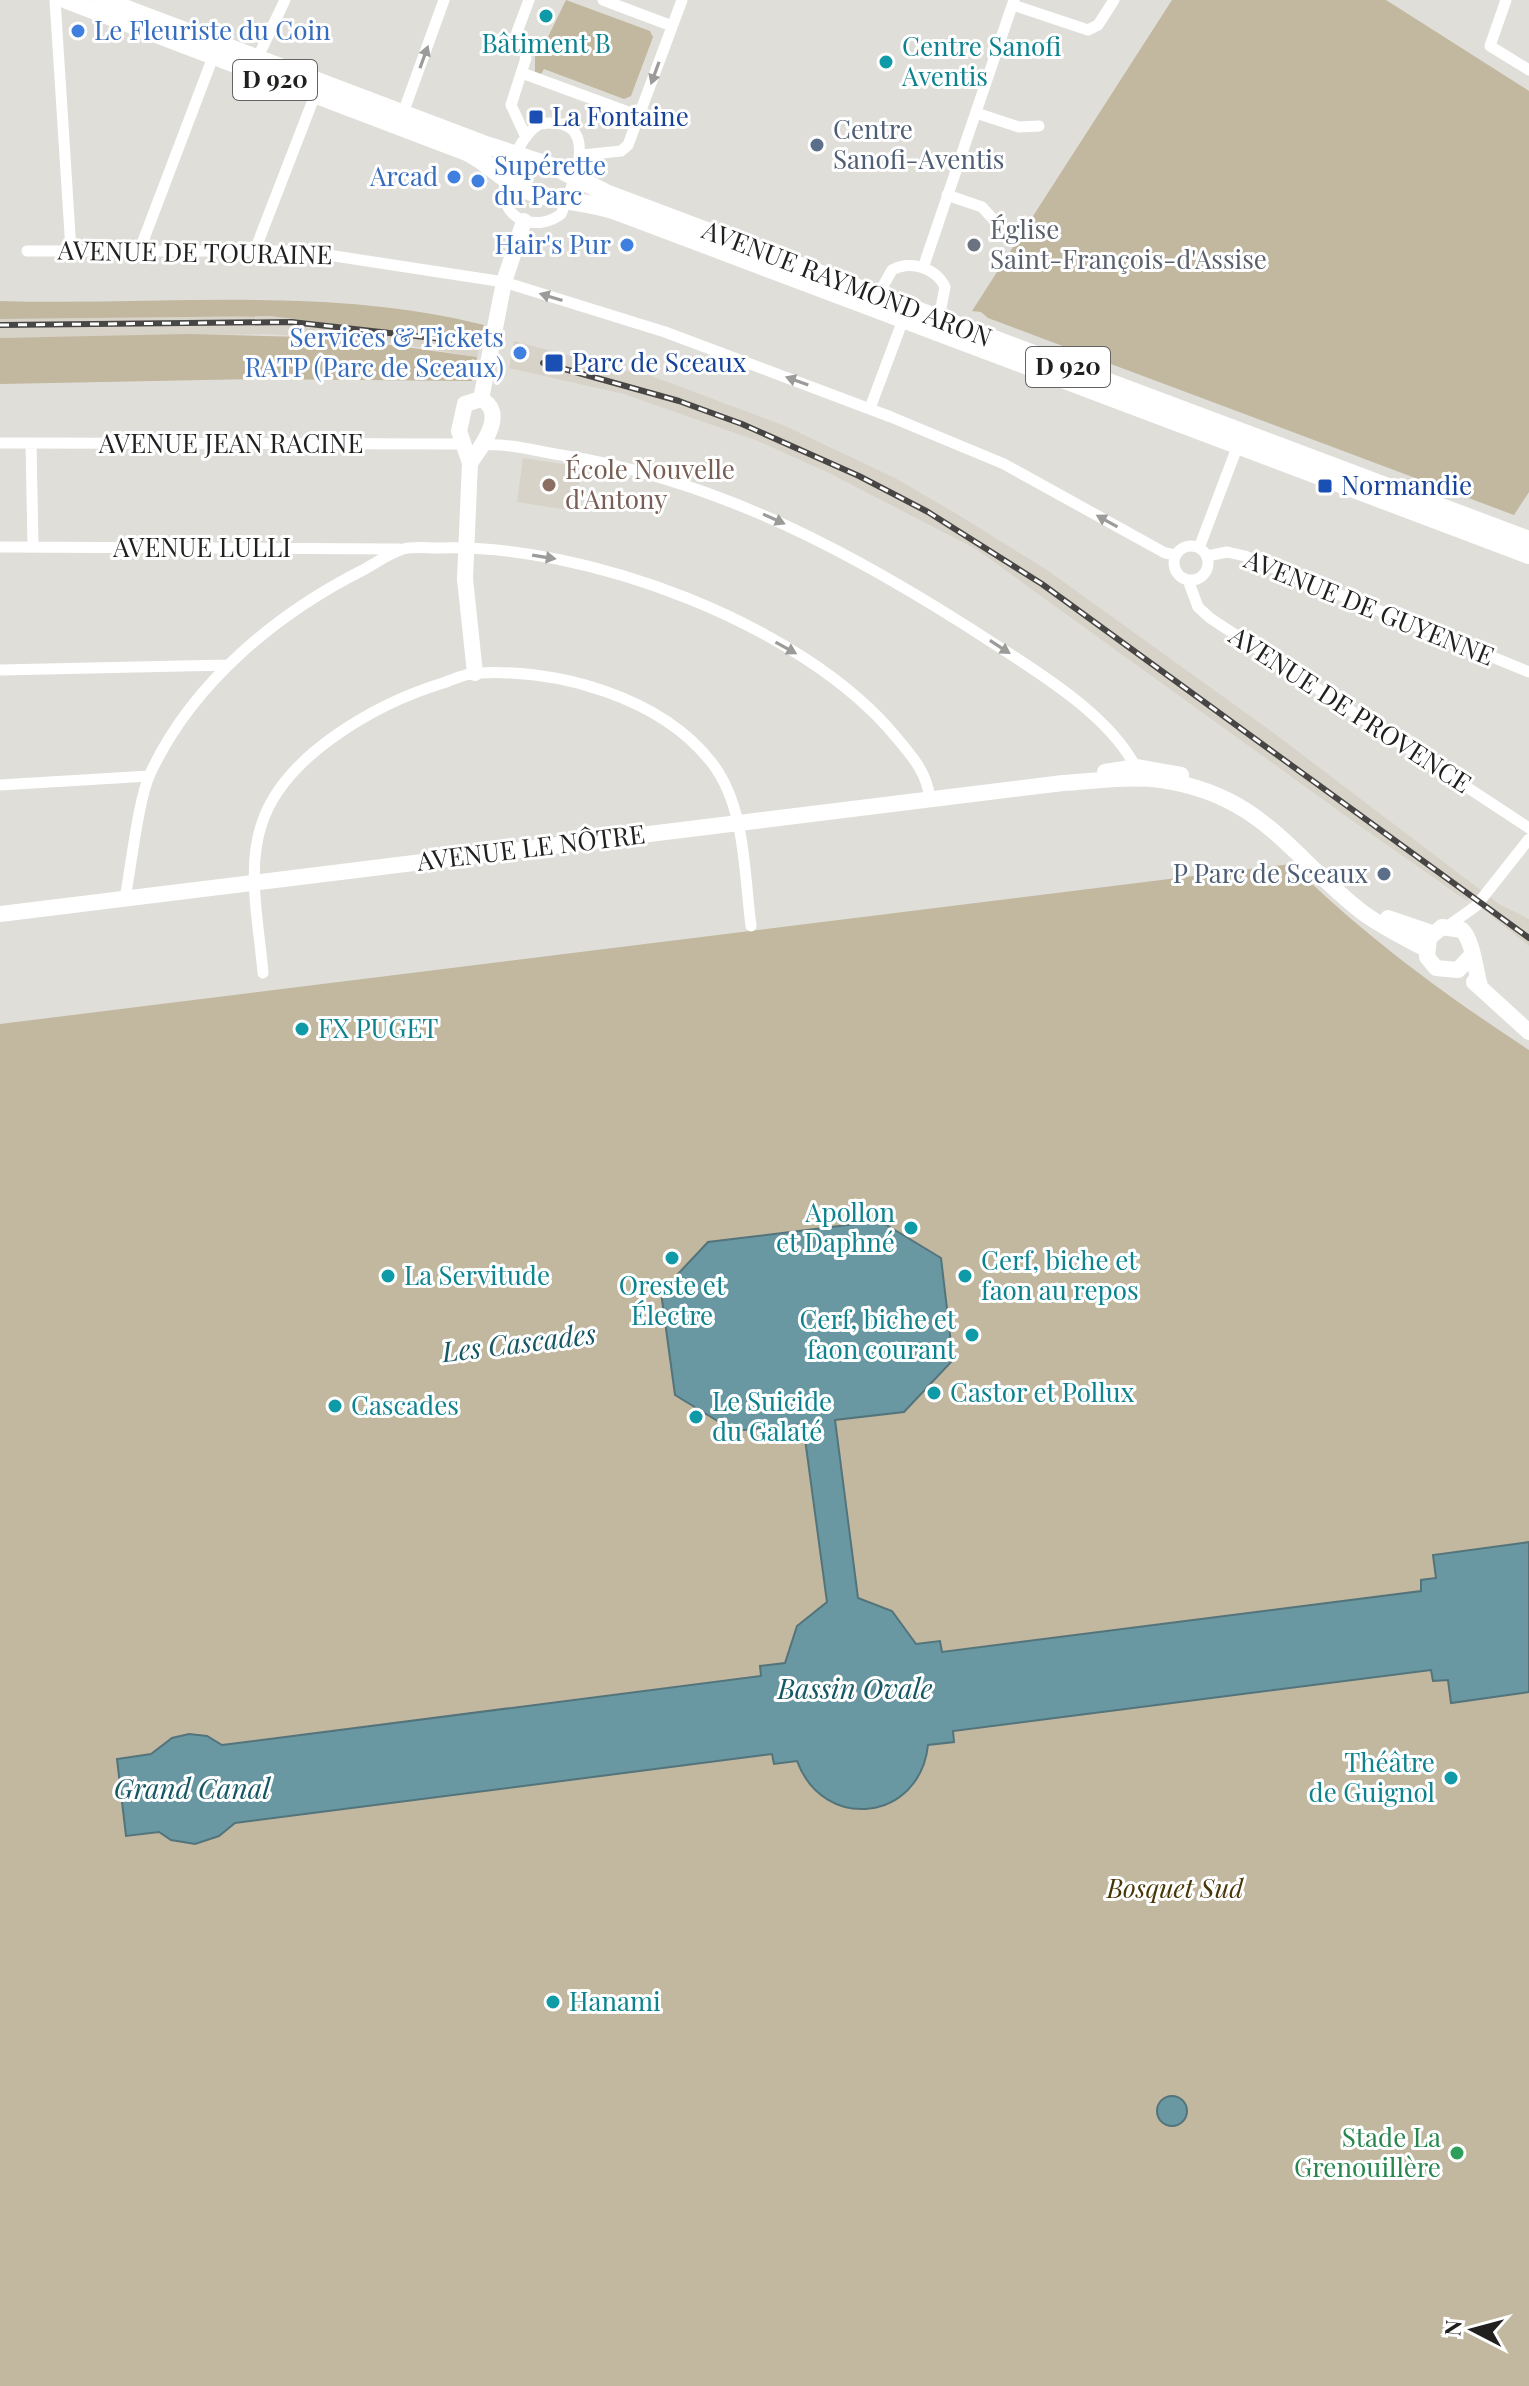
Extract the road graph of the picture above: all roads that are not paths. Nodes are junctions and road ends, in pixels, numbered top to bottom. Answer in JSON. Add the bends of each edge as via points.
{"nodes":[{"id":1,"x":55,"y":0,"type":"edge"},
{"id":2,"x":67,"y":0,"type":"edge"},
{"id":3,"x":103,"y":0,"type":"edge"},
{"id":4,"x":285,"y":0,"type":"edge"},
{"id":5,"x":444,"y":0,"type":"edge"},
{"id":6,"x":529,"y":0,"type":"edge"},
{"id":7,"x":603,"y":0,"type":"edge"},
{"id":8,"x":682,"y":0,"type":"edge"},
{"id":9,"x":1114,"y":0,"type":"edge"},
{"id":10,"x":1506,"y":0,"type":"edge"},
{"id":11,"x":1014,"y":3,"type":"edge"},
{"id":12,"x":672,"y":26,"type":"junction"},
{"id":13,"x":213,"y":57,"type":"junction"},
{"id":14,"x":257,"y":59,"type":"junction"},
{"id":15,"x":1529,"y":70,"type":"edge"},
{"id":16,"x":522,"y":73,"type":"junction"},
{"id":17,"x":315,"y":95,"type":"junction"},
{"id":18,"x":403,"y":113,"type":"junction"},
{"id":19,"x":976,"y":113,"type":"junction"},
{"id":20,"x":639,"y":116,"type":"junction"},
{"id":21,"x":1039,"y":126,"type":"dead end"},
{"id":22,"x":525,"y":135,"type":"junction"},
{"id":23,"x":517,"y":153,"type":"junction"},
{"id":24,"x":582,"y":155,"type":"junction"},
{"id":25,"x":575,"y":177,"type":"junction"},
{"id":26,"x":508,"y":179,"type":"junction"},
{"id":27,"x":947,"y":195,"type":"junction"},
{"id":28,"x":561,"y":200,"type":"junction"},
{"id":29,"x":993,"y":219,"type":"dead end"},
{"id":30,"x":524,"y":221,"type":"junction"},
{"id":31,"x":140,"y":249,"type":"junction"},
{"id":32,"x":71,"y":250,"type":"junction"},
{"id":33,"x":255,"y":250,"type":"junction"},
{"id":34,"x":27,"y":251,"type":"dead end"},
{"id":35,"x":923,"y":268,"type":"junction"},
{"id":36,"x":504,"y":282,"type":"junction"},
{"id":37,"x":878,"y":295,"type":"junction"},
{"id":38,"x":939,"y":318,"type":"junction"},
{"id":39,"x":903,"y":320,"type":"junction"},
{"id":40,"x":481,"y":399,"type":"junction"},
{"id":41,"x":870,"y":408,"type":"junction"},
{"id":42,"x":0,"y":443,"type":"edge"},
{"id":43,"x":31,"y":443,"type":"junction"},
{"id":44,"x":461,"y":444,"type":"junction"},
{"id":45,"x":483,"y":445,"type":"junction"},
{"id":46,"x":1238,"y":445,"type":"junction"},
{"id":47,"x":470,"y":463,"type":"junction"},
{"id":48,"x":1529,"y":540,"type":"edge"},
{"id":49,"x":0,"y":547,"type":"edge"},
{"id":50,"x":33,"y":547,"type":"junction"},
{"id":51,"x":467,"y":547,"type":"junction"},
{"id":52,"x":404,"y":549,"type":"junction"},
{"id":53,"x":1203,"y":552,"type":"junction"},
{"id":54,"x":1176,"y":555,"type":"junction"},
{"id":55,"x":1529,"y":555,"type":"edge"},
{"id":56,"x":1188,"y":580,"type":"junction"},
{"id":57,"x":227,"y":665,"type":"junction"},
{"id":58,"x":0,"y":670,"type":"edge"},
{"id":59,"x":1529,"y":672,"type":"edge"},
{"id":60,"x":475,"y":673,"type":"junction"},
{"id":61,"x":1139,"y":773,"type":"junction"},
{"id":62,"x":149,"y":776,"type":"junction"},
{"id":63,"x":0,"y":785,"type":"edge"},
{"id":64,"x":930,"y":799,"type":"junction"},
{"id":65,"x":737,"y":823,"type":"junction"},
{"id":66,"x":1529,"y":828,"type":"edge"},
{"id":67,"x":1529,"y":839,"type":"edge"},
{"id":68,"x":256,"y":889,"type":"junction"},
{"id":69,"x":125,"y":898,"type":"junction"},
{"id":70,"x":0,"y":914,"type":"edge"},
{"id":71,"x":751,"y":926,"type":"dead end"},
{"id":72,"x":1448,"y":926,"type":"junction"},
{"id":73,"x":1429,"y":941,"type":"junction"},
{"id":74,"x":1470,"y":957,"type":"junction"},
{"id":75,"x":1458,"y":970,"type":"junction"},
{"id":76,"x":263,"y":973,"type":"dead end"},
{"id":77,"x":1480,"y":986,"type":"junction"},
{"id":78,"x":1529,"y":1032,"type":"edge"}],
"edges":[{"from":1,"to":32,"type":"street"},
{"from":2,"to":13,"type":"main road","number":"D 920"},
{"from":3,"to":14,"type":"main road","number":"D 920"},
{"from":4,"to":14,"type":"street"},
{"from":18,"to":5,"type":"street","one_way":true},
{"from":6,"to":16,"type":"street","via":[[517,32],[526,58]]},
{"from":7,"to":12,"type":"street"},
{"from":8,"to":12,"type":"street"},
{"from":9,"to":11,"type":"street","via":[[1098,25],[1088,30]]},
{"from":10,"to":15,"type":"street","via":[[1490,46]]},
{"from":11,"to":19,"type":"street"},
{"from":12,"to":20,"type":"street","one_way":true},
{"from":13,"to":17,"type":"main road","number":"D 920"},
{"from":13,"to":31,"type":"street"},
{"from":14,"to":18,"type":"main road","name":"AVENUE RAYMOND ARON","number":"D 920"},
{"from":16,"to":20,"type":"street"},
{"from":16,"to":22,"type":"street","via":[[511,105]]},
{"from":17,"to":26,"type":"main road","number":"D 920","via":[[467,152]]},
{"from":17,"to":33,"type":"street"},
{"from":18,"to":23,"type":"main road","name":"AVENUE RAYMOND ARON","number":"D 920"},
{"from":19,"to":21,"type":"street","via":[[1019,127]]},
{"from":19,"to":27,"type":"street"},
{"from":20,"to":24,"type":"street","via":[[625,149]]},
{"from":22,"to":23,"type":"street"},
{"from":22,"to":24,"type":"street","via":[[540,124],[561,124],[574,134]]},
{"from":23,"to":25,"type":"main road","name":"AVENUE RAYMOND ARON","number":"D 920"},
{"from":23,"to":26,"type":"street"},
{"from":24,"to":25,"type":"street"},
{"from":25,"to":28,"type":"street"},
{"from":25,"to":37,"type":"main road","name":"AVENUE RAYMOND ARON","number":"D 920"},
{"from":26,"to":28,"type":"main road","number":"D 920"},
{"from":26,"to":30,"type":"street","via":[[508,206]]},
{"from":27,"to":29,"type":"street","via":[[982,207]]},
{"from":27,"to":35,"type":"street"},
{"from":28,"to":30,"type":"street","via":[[554,219]]},
{"from":28,"to":39,"type":"main road","name":"AVENUE RAYMOND ARON","number":"D 920","via":[[616,211]]},
{"from":30,"to":36,"type":"main road"},
{"from":31,"to":32,"type":"street","name":"AVENUE DE TOURAINE"},
{"from":31,"to":33,"type":"street","name":"AVENUE DE TOURAINE"},
{"from":32,"to":34,"type":"street","name":"AVENUE DE TOURAINE"},
{"from":33,"to":36,"type":"street","name":"AVENUE DE TOURAINE","via":[[328,253]]},
{"from":35,"to":37,"type":"street","via":[[892,270]]},
{"from":35,"to":38,"type":"street","via":[[935,273],[945,287]]},
{"from":36,"to":40,"type":"main road"},
{"from":41,"to":36,"type":"street","name":"AVENUE DE TOURAINE","one_way":true,"via":[[665,332]]},
{"from":37,"to":38,"type":"main road","name":"AVENUE RAYMOND ARON","number":"D 920"},
{"from":38,"to":48,"type":"main road","name":"AVENUE RAYMOND ARON","number":"D 920"},
{"from":39,"to":41,"type":"street"},
{"from":39,"to":46,"type":"main road","name":"AVENUE RAYMOND ARON","number":"D 920"},
{"from":40,"to":44,"type":"main road","via":[[469,401],[462,410]]},
{"from":40,"to":45,"type":"main road","via":[[493,413]]},
{"from":54,"to":41,"type":"street","name":"AVENUE DE TOURAINE","one_way":true,"via":[[1004,464]]},
{"from":42,"to":43,"type":"street","name":"AVENUE JEAN RACINE"},
{"from":43,"to":44,"type":"street","name":"AVENUE JEAN RACINE"},
{"from":43,"to":50,"type":"street"},
{"from":44,"to":45,"type":"main road"},
{"from":44,"to":47,"type":"main road"},
{"from":45,"to":47,"type":"main road"},
{"from":45,"to":61,"type":"street","one_way":true,"via":[[629,469],[746,507],[823,541],[1038,671],[1127,747]]},
{"from":46,"to":53,"type":"street"},
{"from":46,"to":55,"type":"main road","name":"AVENUE RAYMOND ARON","number":"D 920"},
{"from":47,"to":51,"type":"main road"},
{"from":49,"to":50,"type":"street","name":"AVENUE LULLI"},
{"from":50,"to":52,"type":"street","name":"AVENUE LULLI"},
{"from":51,"to":52,"type":"street","name":"AVENUE LULLI"},
{"from":51,"to":60,"type":"main road","via":[[465,579]]},
{"from":51,"to":64,"type":"street","name":"AVENUE LULLI","one_way":true,"via":[[579,563],[704,605],[757,632],[823,672],[882,720],[924,772]]},
{"from":52,"to":57,"type":"street","via":[[338,582]]},
{"from":53,"to":54,"type":"street","via":[[1189,546]]},
{"from":53,"to":56,"type":"street","via":[[1206,571]]},
{"from":53,"to":59,"type":"street","name":"AVENUE DE GUYENNE","via":[[1245,556]]},
{"from":54,"to":56,"type":"street","via":[[1176,570]]},
{"from":56,"to":66,"type":"street","name":"AVENUE DE PROVENCE","via":[[1198,607],[1210,618]]},
{"from":57,"to":58,"type":"street"},
{"from":57,"to":62,"type":"street","via":[[187,713]]},
{"from":60,"to":65,"type":"street","via":[[575,684],[662,717],[714,765]]},
{"from":60,"to":68,"type":"street","via":[[366,716],[306,760],[263,819],[254,851]]},
{"from":61,"to":64,"type":"main road","name":"AVENUE LE NÔTRE"},
{"from":61,"to":73,"type":"main road","via":[[1179,774],[1245,801],[1279,823],[1363,901]]},
{"from":62,"to":63,"type":"street"},
{"from":62,"to":69,"type":"street"},
{"from":64,"to":65,"type":"main road","name":"AVENUE LE NÔTRE"},
{"from":65,"to":68,"type":"main road","name":"AVENUE LE NÔTRE"},
{"from":65,"to":71,"type":"street"},
{"from":67,"to":72,"type":"street","via":[[1476,906]]},
{"from":68,"to":69,"type":"main road","name":"AVENUE LE NÔTRE"},
{"from":68,"to":76,"type":"street"},
{"from":69,"to":70,"type":"main road","name":"AVENUE LE NÔTRE"},
{"from":72,"to":73,"type":"main road"},
{"from":72,"to":74,"type":"main road","via":[[1468,936]]},
{"from":73,"to":75,"type":"main road","via":[[1436,968]]},
{"from":74,"to":75,"type":"main road"},
{"from":74,"to":77,"type":"main road"},
{"from":75,"to":77,"type":"main road"},
{"from":77,"to":78,"type":"main road"}]}
